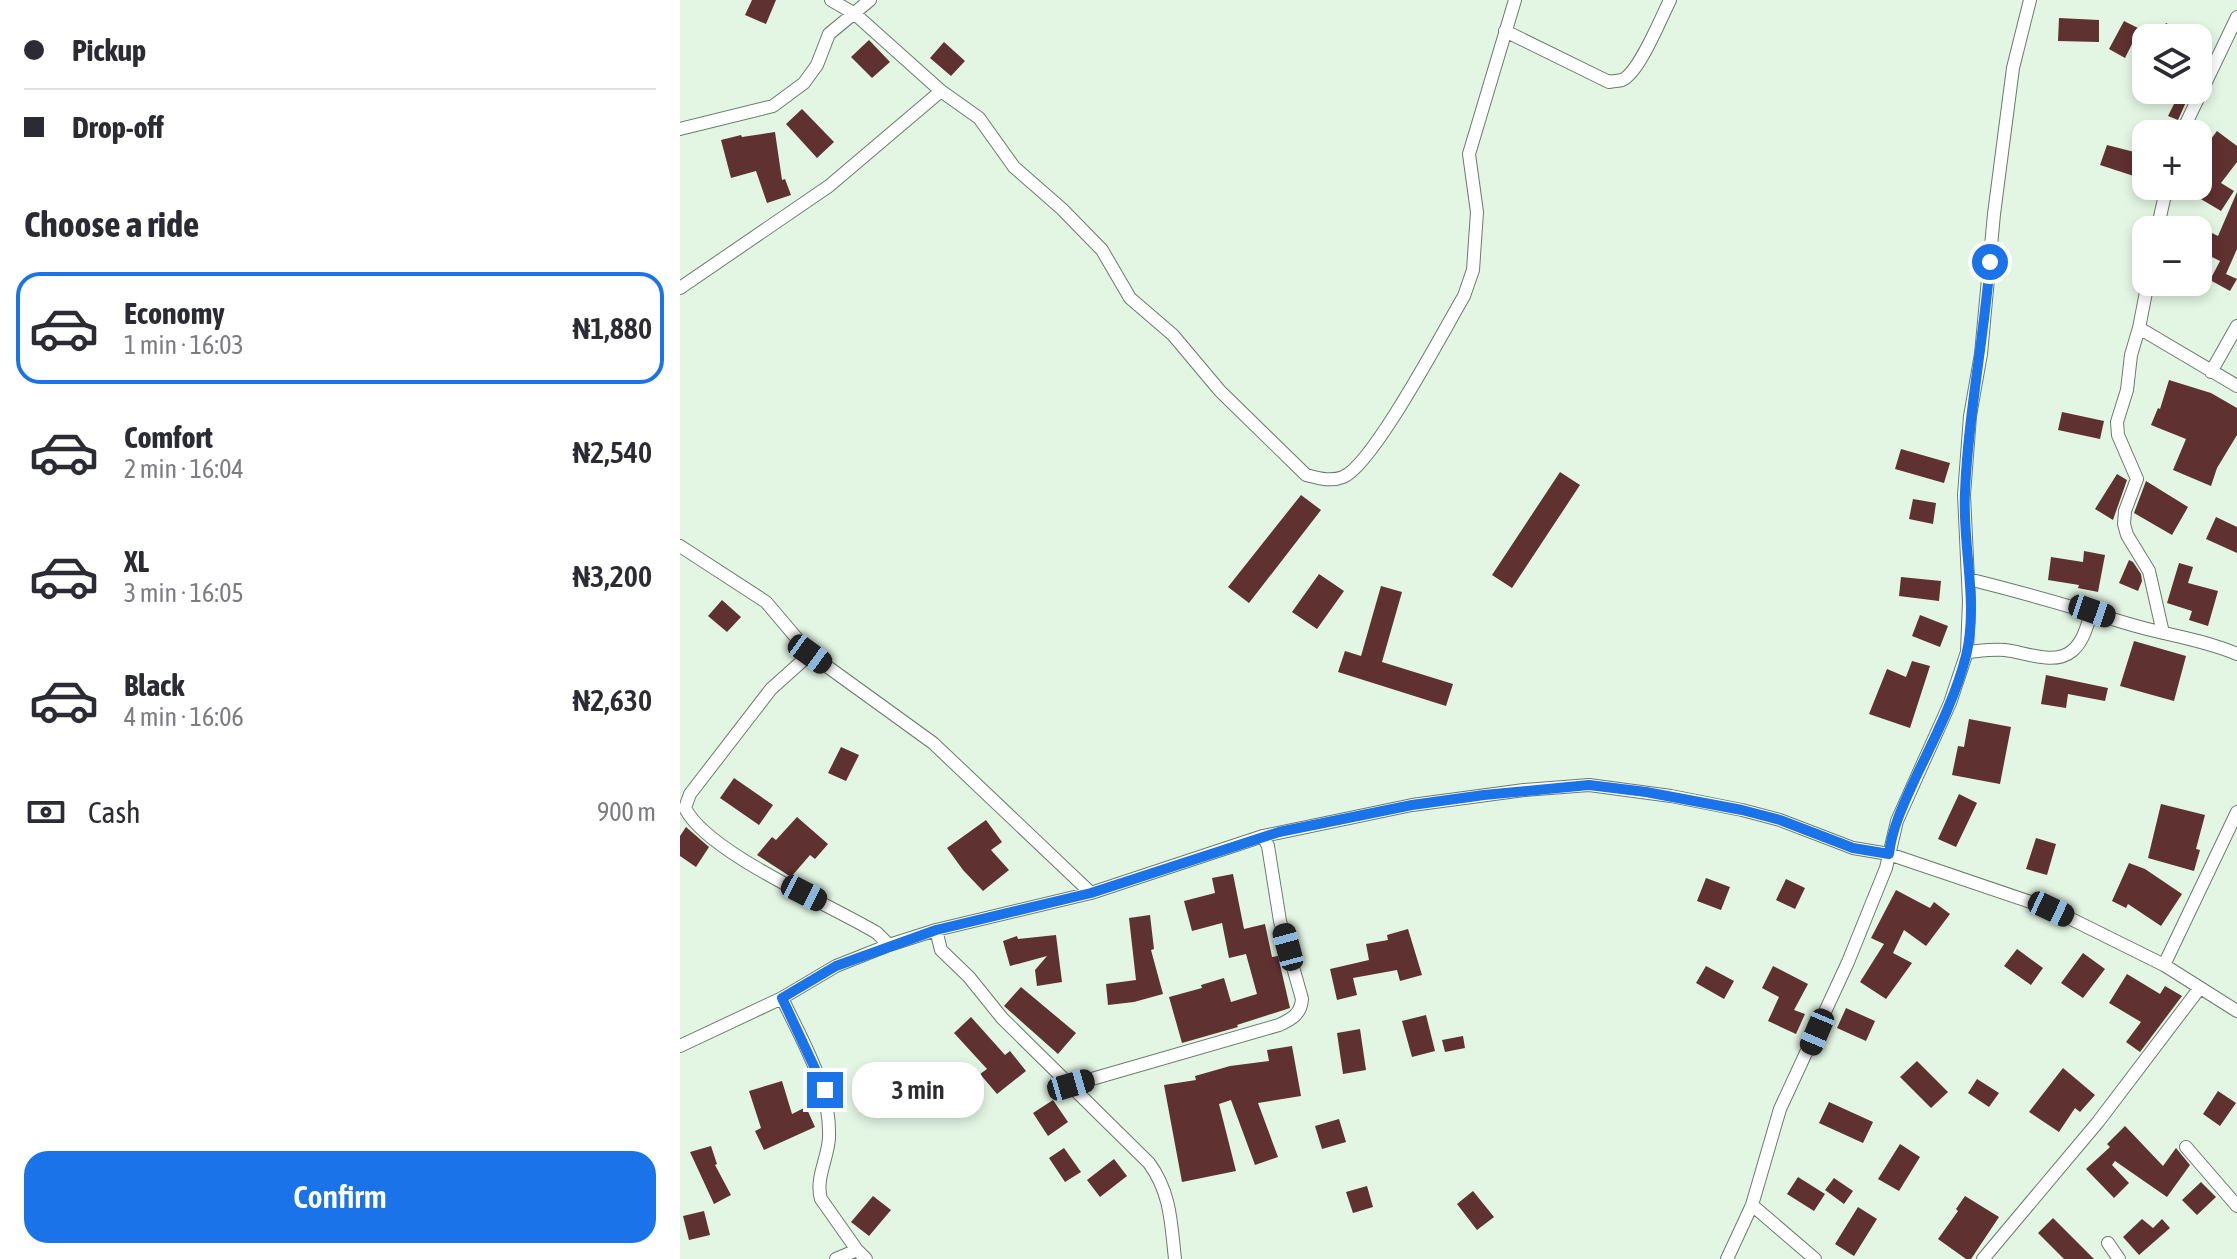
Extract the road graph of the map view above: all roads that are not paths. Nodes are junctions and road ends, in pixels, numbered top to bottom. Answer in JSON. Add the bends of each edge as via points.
{"nodes":[{"id":1,"x":831,"y":0,"type":"edge"},
{"id":2,"x":870,"y":0,"type":"edge"},
{"id":3,"x":1515,"y":0,"type":"edge"},
{"id":4,"x":1670,"y":0,"type":"edge"},
{"id":5,"x":2030,"y":0,"type":"edge"},
{"id":6,"x":855,"y":14,"type":"junction"},
{"id":7,"x":2237,"y":17,"type":"edge"},
{"id":8,"x":1505,"y":31,"type":"junction"},
{"id":9,"x":941,"y":91,"type":"junction"},
{"id":10,"x":2188,"y":120,"type":"edge"},
{"id":11,"x":680,"y":129,"type":"edge"},
{"id":12,"x":680,"y":288,"type":"edge"},
{"id":13,"x":2145,"y":296,"type":"edge"},
{"id":14,"x":2237,"y":326,"type":"edge"},
{"id":15,"x":2139,"y":328,"type":"junction"},
{"id":16,"x":2211,"y":372,"type":"junction"},
{"id":17,"x":2237,"y":386,"type":"edge"},
{"id":18,"x":680,"y":546,"type":"edge"},
{"id":19,"x":1968,"y":579,"type":"junction"},
{"id":20,"x":2092,"y":611,"type":"junction"},
{"id":21,"x":2163,"y":633,"type":"junction"},
{"id":22,"x":1967,"y":652,"type":"junction"},
{"id":23,"x":810,"y":654,"type":"junction"},
{"id":24,"x":2237,"y":654,"type":"edge"},
{"id":25,"x":2237,"y":812,"type":"edge"},
{"id":26,"x":1263,"y":836,"type":"junction"},
{"id":27,"x":1889,"y":854,"type":"junction"},
{"id":28,"x":1091,"y":893,"type":"junction"},
{"id":29,"x":936,"y":930,"type":"junction"},
{"id":30,"x":889,"y":945,"type":"junction"},
{"id":31,"x":2164,"y":965,"type":"junction"},
{"id":32,"x":2199,"y":989,"type":"junction"},
{"id":33,"x":782,"y":998,"type":"junction"},
{"id":34,"x":2237,"y":1011,"type":"edge"},
{"id":35,"x":680,"y":1046,"type":"edge"},
{"id":36,"x":1071,"y":1085,"type":"junction"},
{"id":37,"x":2186,"y":1147,"type":"dead end"},
{"id":38,"x":1752,"y":1205,"type":"junction"},
{"id":39,"x":2237,"y":1206,"type":"edge"},
{"id":40,"x":2108,"y":1243,"type":"dead end"},
{"id":41,"x":861,"y":1254,"type":"edge"},
{"id":42,"x":836,"y":1259,"type":"edge"},
{"id":43,"x":1175,"y":1259,"type":"edge"},
{"id":44,"x":1727,"y":1259,"type":"edge"},
{"id":45,"x":1815,"y":1259,"type":"edge"},
{"id":46,"x":1983,"y":1259,"type":"edge"},
{"id":47,"x":2119,"y":1259,"type":"edge"}],
"edges":[{"from":1,"to":6,"type":"street"},
{"from":2,"to":6,"type":"street"},
{"from":3,"to":8,"type":"street"},
{"from":4,"to":8,"type":"street","via":[[1624,80],[1609,82]]},
{"from":5,"to":19,"type":"street","via":[[2013,68],[1970,416],[1964,495]]},
{"from":6,"to":9,"type":"street"},
{"from":6,"to":11,"type":"street","via":[[829,34],[813,73],[773,106]]},
{"from":7,"to":10,"type":"street"},
{"from":8,"to":9,"type":"street","via":[[1469,154],[1477,212],[1473,270],[1464,296],[1374,448],[1345,477],[1306,475],[1220,391],[1173,335],[1130,298],[1102,250],[1014,167],[979,118]]},
{"from":9,"to":12,"type":"street","via":[[829,186]]},
{"from":13,"to":15,"type":"street"},
{"from":14,"to":16,"type":"street"},
{"from":15,"to":16,"type":"street"},
{"from":15,"to":21,"type":"street","via":[[2117,422],[2137,479],[2124,524],[2149,571]]},
{"from":16,"to":17,"type":"street"},
{"from":18,"to":23,"type":"street","via":[[766,602]]},
{"from":19,"to":20,"type":"street"},
{"from":19,"to":22,"type":"street"},
{"from":20,"to":21,"type":"street"},
{"from":20,"to":22,"type":"street","via":[[2083,637],[2063,657]]},
{"from":21,"to":24,"type":"street"},
{"from":22,"to":27,"type":"street","via":[[1897,821]]},
{"from":23,"to":28,"type":"street","via":[[933,743]]},
{"from":23,"to":30,"type":"street","via":[[771,689],[690,794],[685,808],[691,822],[710,838],[859,921]]},
{"from":25,"to":31,"type":"street"},
{"from":26,"to":27,"type":"street","via":[[1412,805],[1589,785],[1700,801]]},
{"from":26,"to":28,"type":"street"},
{"from":26,"to":36,"type":"street","via":[[1302,999],[1296,1015],[1279,1025]]},
{"from":27,"to":31,"type":"street","via":[[2051,909]]},
{"from":27,"to":38,"type":"street","via":[[1848,962],[1780,1109]]},
{"from":28,"to":29,"type":"street"},
{"from":29,"to":30,"type":"street"},
{"from":29,"to":36,"type":"street","via":[[941,950]]},
{"from":30,"to":33,"type":"street","via":[[836,966]]},
{"from":31,"to":32,"type":"street"},
{"from":32,"to":34,"type":"street"},
{"from":32,"to":46,"type":"street","via":[[2098,1122]]},
{"from":33,"to":35,"type":"street"},
{"from":33,"to":41,"type":"street","via":[[825,1090],[829,1140],[818,1190]]},
{"from":36,"to":43,"type":"street","via":[[1158,1176],[1169,1201]]},
{"from":37,"to":39,"type":"street"},
{"from":38,"to":44,"type":"street"},
{"from":38,"to":45,"type":"street"},
{"from":40,"to":47,"type":"street"},
{"from":41,"to":42,"type":"street"}]}
